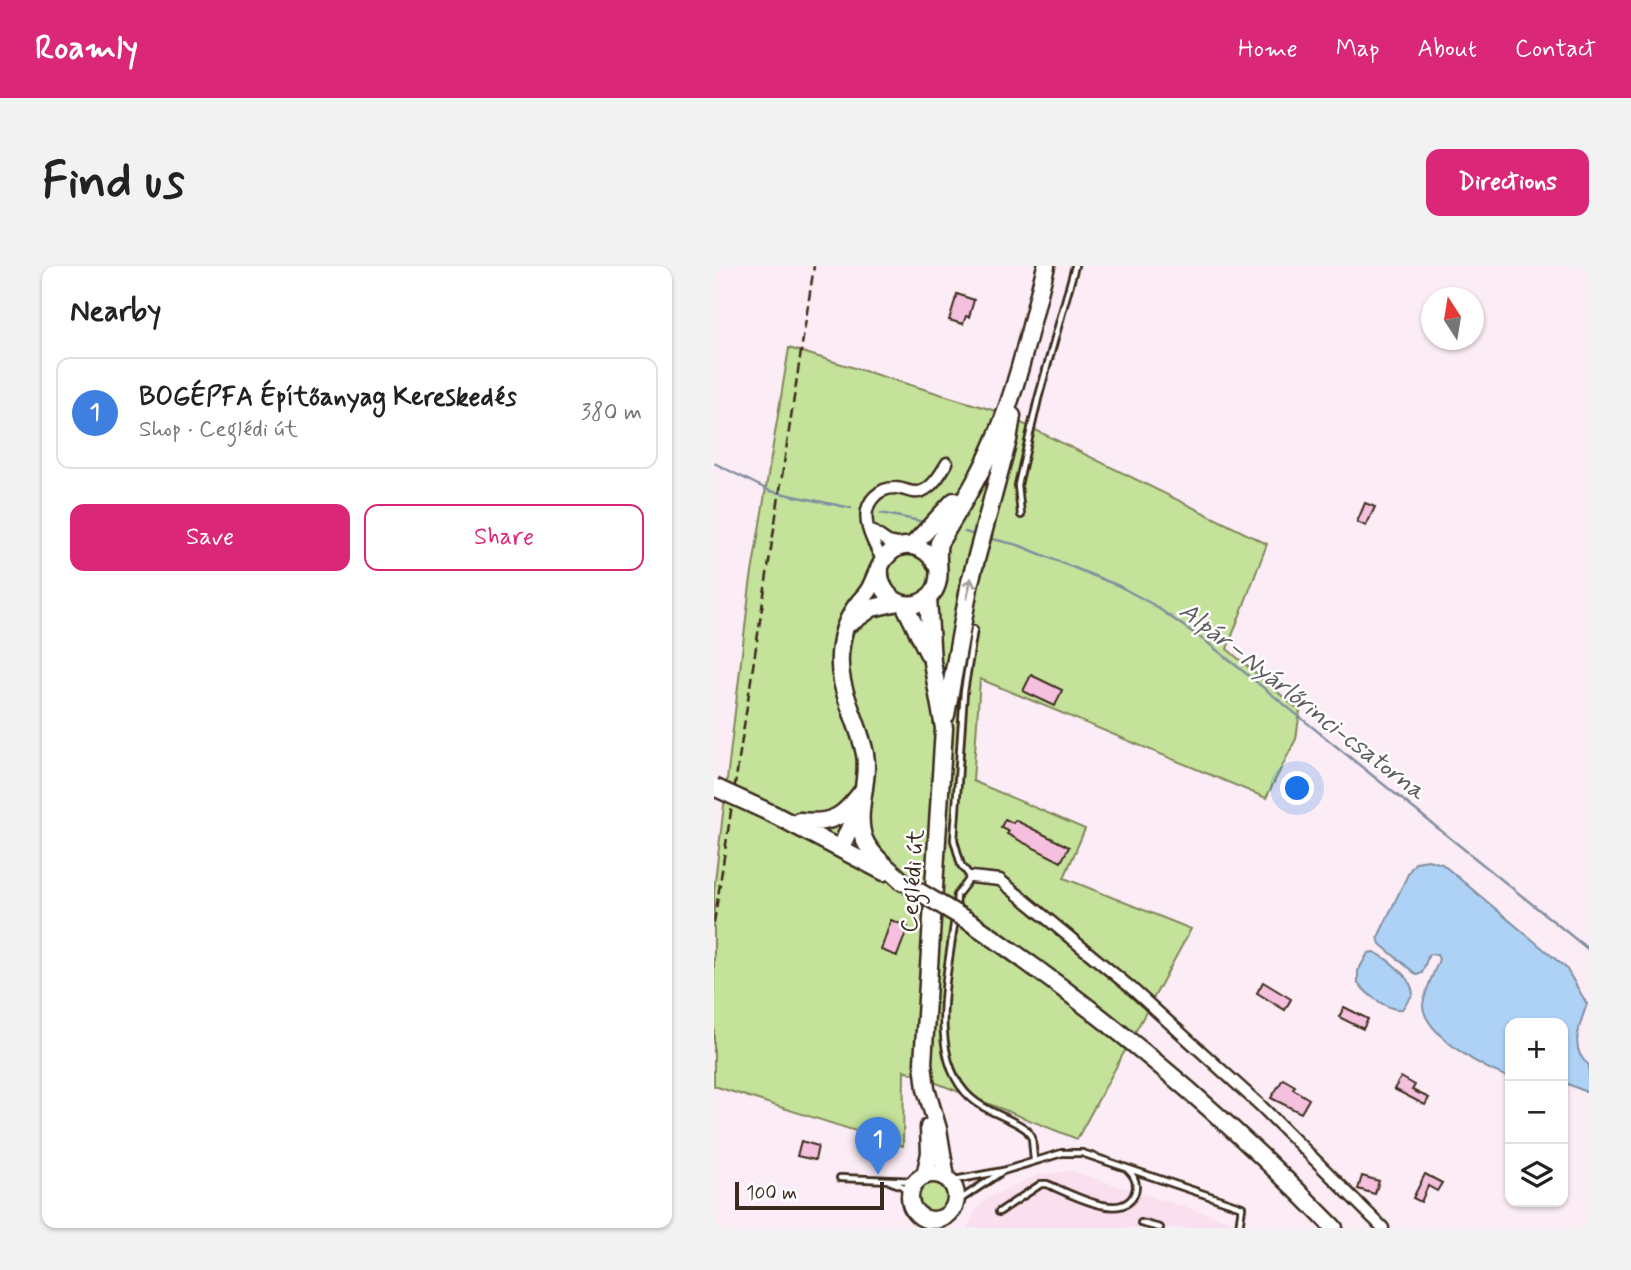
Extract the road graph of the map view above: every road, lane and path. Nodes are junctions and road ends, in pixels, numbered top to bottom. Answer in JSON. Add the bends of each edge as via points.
{"nodes":[{"id":1,"x":1046,"y":266,"type":"edge"},
{"id":2,"x":1075,"y":266,"type":"edge"},
{"id":3,"x":1018,"y":380,"type":"junction"},
{"id":4,"x":988,"y":454,"type":"junction"},
{"id":5,"x":947,"y":463,"type":"dead end"},
{"id":6,"x":1021,"y":515,"type":"dead end"},
{"id":7,"x":869,"y":528,"type":"junction"},
{"id":8,"x":909,"y":546,"type":"junction"},
{"id":9,"x":881,"y":565,"type":"junction"},
{"id":10,"x":937,"y":566,"type":"junction"},
{"id":11,"x":928,"y":597,"type":"junction"},
{"id":12,"x":901,"y":603,"type":"junction"},
{"id":13,"x":845,"y":628,"type":"junction"},
{"id":14,"x":974,"y":629,"type":"dead end"},
{"id":15,"x":932,"y":662,"type":"junction"},
{"id":16,"x":944,"y":728,"type":"junction"},
{"id":17,"x":714,"y":787,"type":"edge"},
{"id":18,"x":866,"y":787,"type":"junction"},
{"id":19,"x":781,"y":817,"type":"junction"},
{"id":20,"x":841,"y":848,"type":"junction"},
{"id":21,"x":971,"y":877,"type":"junction"},
{"id":22,"x":905,"y":883,"type":"junction"},
{"id":23,"x":929,"y":1103,"type":"junction"},
{"id":24,"x":1034,"y":1160,"type":"junction"},
{"id":25,"x":1123,"y":1165,"type":"junction"},
{"id":26,"x":1003,"y":1171,"type":"junction"},
{"id":27,"x":840,"y":1178,"type":"dead end"},
{"id":28,"x":948,"y":1179,"type":"junction"},
{"id":29,"x":885,"y":1180,"type":"junction"},
{"id":30,"x":917,"y":1185,"type":"junction"},
{"id":31,"x":999,"y":1212,"type":"dead end"},
{"id":32,"x":950,"y":1214,"type":"edge"},
{"id":33,"x":921,"y":1221,"type":"edge"},
{"id":34,"x":1140,"y":1223,"type":"dead end"},
{"id":35,"x":1160,"y":1228,"type":"edge"},
{"id":36,"x":1239,"y":1228,"type":"edge"},
{"id":37,"x":1334,"y":1228,"type":"edge"},
{"id":38,"x":1383,"y":1228,"type":"edge"}],
"edges":[{"from":1,"to":3,"type":"main road"},
{"from":2,"to":6,"type":"lane","via":[[1018,485]]},
{"from":3,"to":4,"type":"main road"},
{"from":16,"to":3,"type":"main road","one_way":true,"via":[[977,554],[1008,440]]},
{"from":4,"to":8,"type":"main road","via":[[945,513]]},
{"from":4,"to":10,"type":"main road","via":[[939,543]]},
{"from":5,"to":7,"type":"street","via":[[922,491],[895,488],[876,494],[867,513]]},
{"from":7,"to":8,"type":"street","via":[[888,542]]},
{"from":7,"to":9,"type":"street"},
{"from":8,"to":9,"type":"main road","via":[[892,551]]},
{"from":8,"to":10,"type":"main road","via":[[928,552]]},
{"from":9,"to":12,"type":"main road","via":[[881,585]]},
{"from":9,"to":13,"type":"main road"},
{"from":10,"to":11,"type":"main road","via":[[936,586]]},
{"from":11,"to":12,"type":"main road"},
{"from":11,"to":15,"type":"main road","name":"Ceglédi út"},
{"from":12,"to":13,"type":"main road","via":[[872,608]]},
{"from":12,"to":15,"type":"main road","name":"Ceglédi út"},
{"from":13,"to":18,"type":"main road","via":[[840,676],[865,755]]},
{"from":14,"to":21,"type":"lane","via":[[964,692],[954,840],[961,865]]},
{"from":15,"to":16,"type":"main road","name":"Ceglédi út"},
{"from":16,"to":23,"type":"main road","name":"Ceglédi út","via":[[923,1063]]},
{"from":17,"to":19,"type":"main road","bridge":true},
{"from":18,"to":19,"type":"main road","via":[[849,809],[834,819],[818,823]]},
{"from":18,"to":20,"type":"main road"},
{"from":18,"to":22,"type":"main road","via":[[863,835],[869,849]]},
{"from":19,"to":20,"type":"main road"},
{"from":20,"to":22,"type":"main road"},
{"from":21,"to":24,"type":"lane","via":[[957,895],[942,1029],[949,1063],[973,1101],[1027,1130]]},
{"from":21,"to":38,"type":"street","via":[[1000,880],[1130,987],[1252,1098]]},
{"from":22,"to":37,"type":"main road","bridge":true,"via":[[974,924],[1116,1028],[1241,1135]]},
{"from":23,"to":28,"type":"main road","name":"Ceglédi út"},
{"from":23,"to":30,"type":"main road","name":"Ceglédi út","via":[[930,1153]]},
{"from":24,"to":25,"type":"lane","via":[[1072,1152]]},
{"from":24,"to":26,"type":"lane"},
{"from":25,"to":31,"type":"lane","via":[[1136,1185],[1125,1205],[1105,1207],[1041,1184]]},
{"from":25,"to":36,"type":"lane","via":[[1242,1207]]},
{"from":26,"to":28,"type":"lane"},
{"from":26,"to":32,"type":"lane"},
{"from":27,"to":29,"type":"lane"},
{"from":28,"to":30,"type":"main road","via":[[936,1175]]},
{"from":28,"to":32,"type":"main road","via":[[954,1189]]},
{"from":29,"to":30,"type":"lane"},
{"from":29,"to":30,"type":"lane"},
{"from":30,"to":33,"type":"main road","via":[[913,1206]]},
{"from":32,"to":33,"type":"main road"},
{"from":34,"to":35,"type":"lane"}]}
